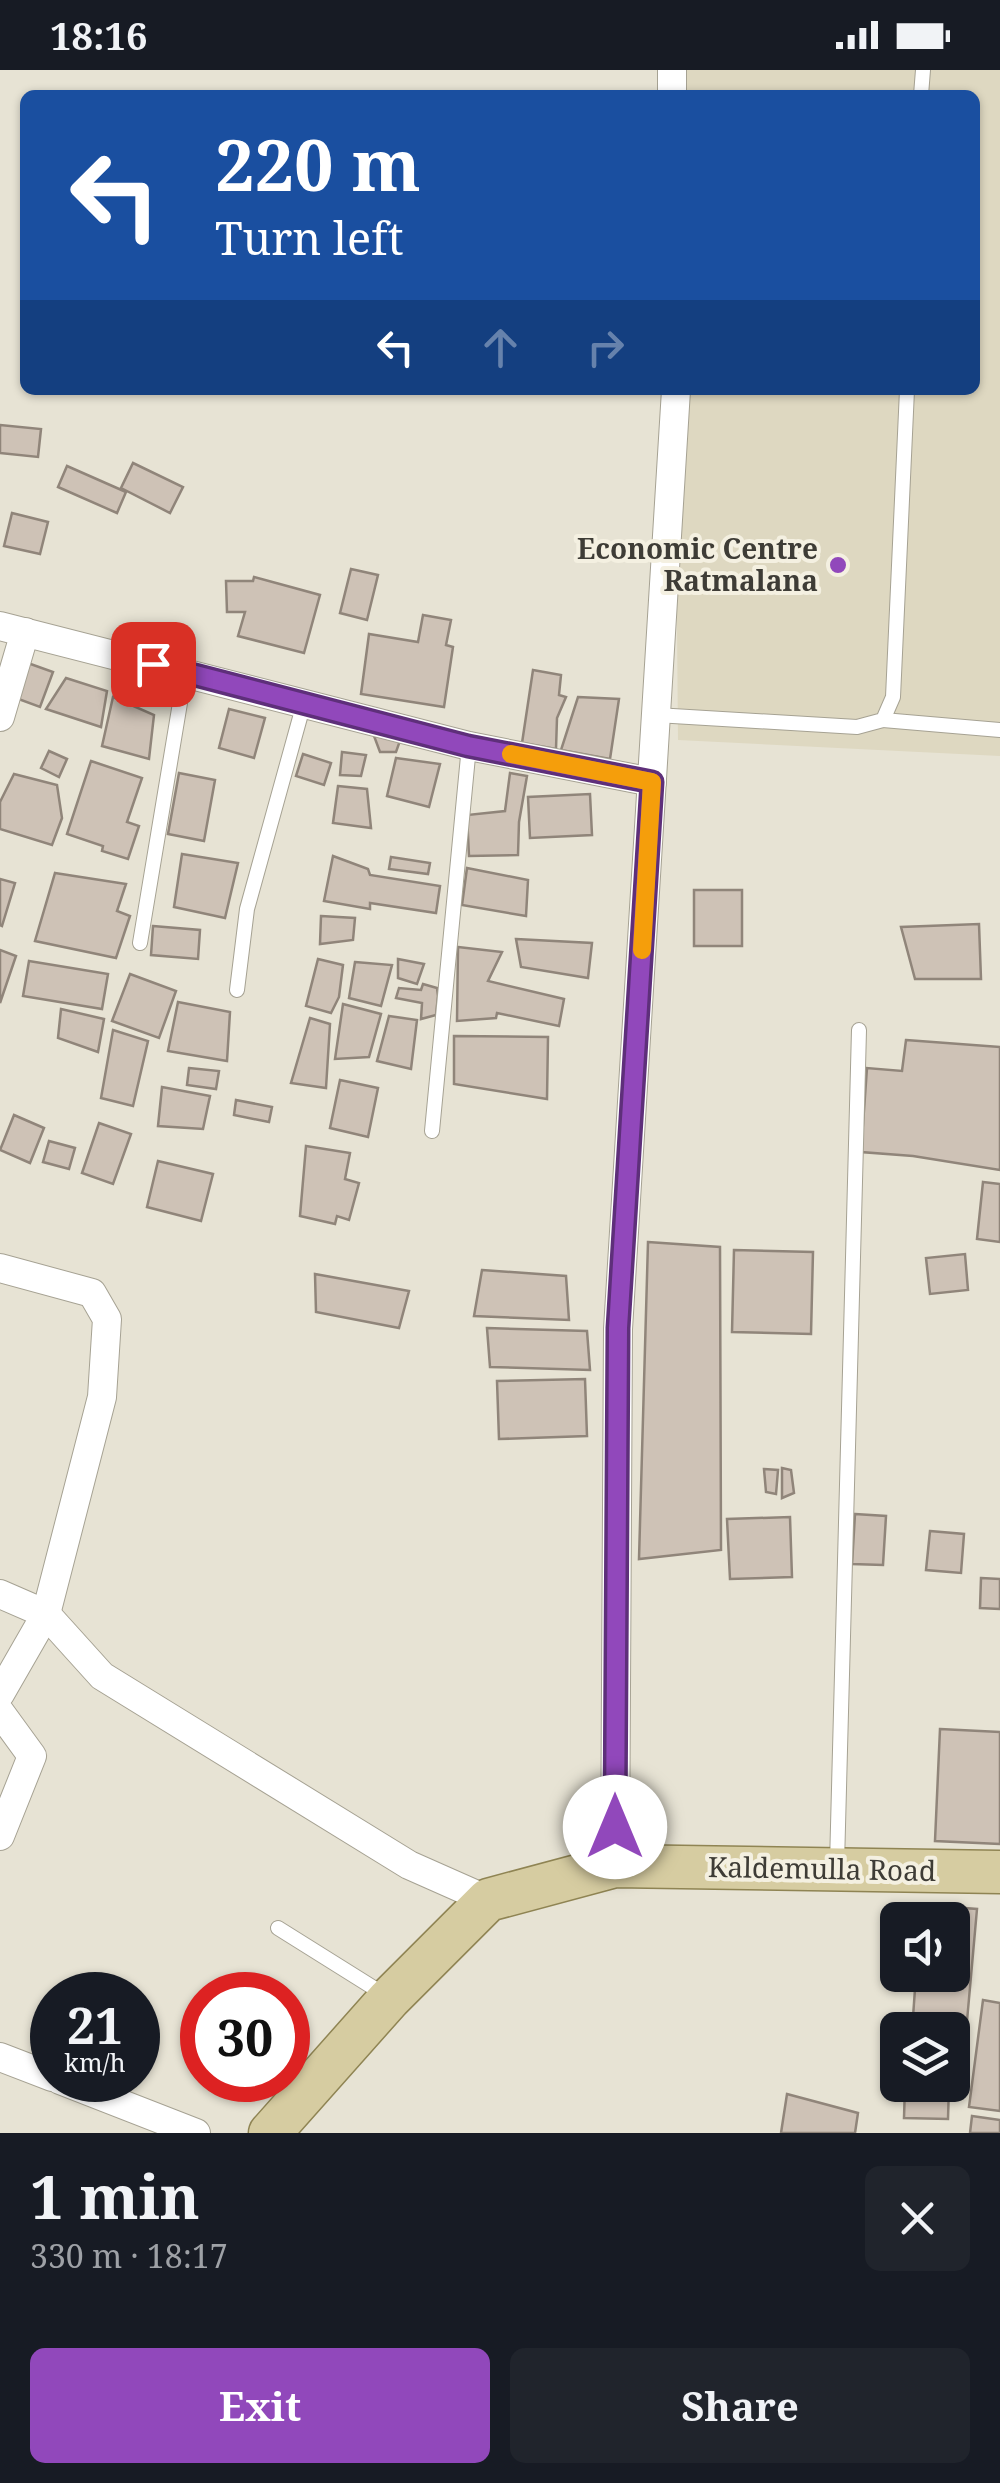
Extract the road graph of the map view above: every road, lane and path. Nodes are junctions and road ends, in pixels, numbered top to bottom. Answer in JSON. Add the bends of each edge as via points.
{"nodes":[{"id":1,"x":676,"y":395,"type":"edge"},
{"id":2,"x":907,"y":395,"type":"edge"},
{"id":3,"x":12,"y":629,"type":"edge"},
{"id":4,"x":185,"y":673,"type":"junction"},
{"id":5,"x":304,"y":703,"type":"junction"},
{"id":6,"x":656,"y":715,"type":"junction"},
{"id":7,"x":0,"y":718,"type":"edge"},
{"id":8,"x":883,"y":720,"type":"junction"},
{"id":9,"x":1000,"y":730,"type":"edge"},
{"id":10,"x":468,"y":746,"type":"junction"},
{"id":11,"x":652,"y":782,"type":"junction"},
{"id":12,"x":140,"y":942,"type":"dead end"},
{"id":13,"x":237,"y":990,"type":"dead end"},
{"id":14,"x":858,"y":1030,"type":"dead end"},
{"id":15,"x":432,"y":1131,"type":"dead end"},
{"id":16,"x":0,"y":1268,"type":"edge"},
{"id":17,"x":0,"y":1594,"type":"edge"},
{"id":18,"x":46,"y":1614,"type":"junction"},
{"id":19,"x":0,"y":1694,"type":"edge"},
{"id":20,"x":0,"y":1712,"type":"edge"},
{"id":21,"x":2,"y":1825,"type":"edge"},
{"id":22,"x":615,"y":1866,"type":"junction"},
{"id":23,"x":837,"y":1870,"type":"junction"},
{"id":24,"x":1000,"y":1872,"type":"edge"},
{"id":25,"x":488,"y":1900,"type":"junction"},
{"id":26,"x":278,"y":1928,"type":"dead end"},
{"id":27,"x":390,"y":1998,"type":"junction"},
{"id":28,"x":0,"y":2056,"type":"edge"},
{"id":29,"x":30,"y":2068,"type":"edge"},
{"id":30,"x":116,"y":2102,"type":"edge"},
{"id":31,"x":196,"y":2133,"type":"edge"},
{"id":32,"x":270,"y":2133,"type":"edge"}],
"edges":[{"from":1,"to":6,"type":"street"},
{"from":2,"to":8,"type":"lane","via":[[893,697]]},
{"from":3,"to":4,"type":"street"},
{"from":3,"to":7,"type":"street"},
{"from":4,"to":5,"type":"street"},
{"from":4,"to":12,"type":"lane"},
{"from":5,"to":10,"type":"street"},
{"from":5,"to":13,"type":"lane","via":[[247,909]]},
{"from":6,"to":8,"type":"lane","via":[[856,727]]},
{"from":6,"to":11,"type":"street"},
{"from":8,"to":9,"type":"lane"},
{"from":10,"to":11,"type":"street"},
{"from":10,"to":15,"type":"lane"},
{"from":11,"to":22,"type":"street","via":[[618,1328]]},
{"from":14,"to":23,"type":"lane"},
{"from":16,"to":18,"type":"street","via":[[92,1292],[108,1319],[102,1396]]},
{"from":17,"to":18,"type":"street"},
{"from":18,"to":19,"type":"street"},
{"from":18,"to":25,"type":"street","via":[[102,1676],[408,1865]]},
{"from":20,"to":21,"type":"street","via":[[32,1756]]},
{"from":22,"to":23,"type":"main road","name":"Kaldemulla Road"},
{"from":22,"to":25,"type":"main road","name":"Kaldemulla Road"},
{"from":23,"to":24,"type":"main road","name":"Kaldemulla Road"},
{"from":25,"to":27,"type":"main road"},
{"from":26,"to":27,"type":"lane"},
{"from":27,"to":32,"type":"main road"},
{"from":28,"to":29,"type":"street"},
{"from":30,"to":31,"type":"street"}]}
